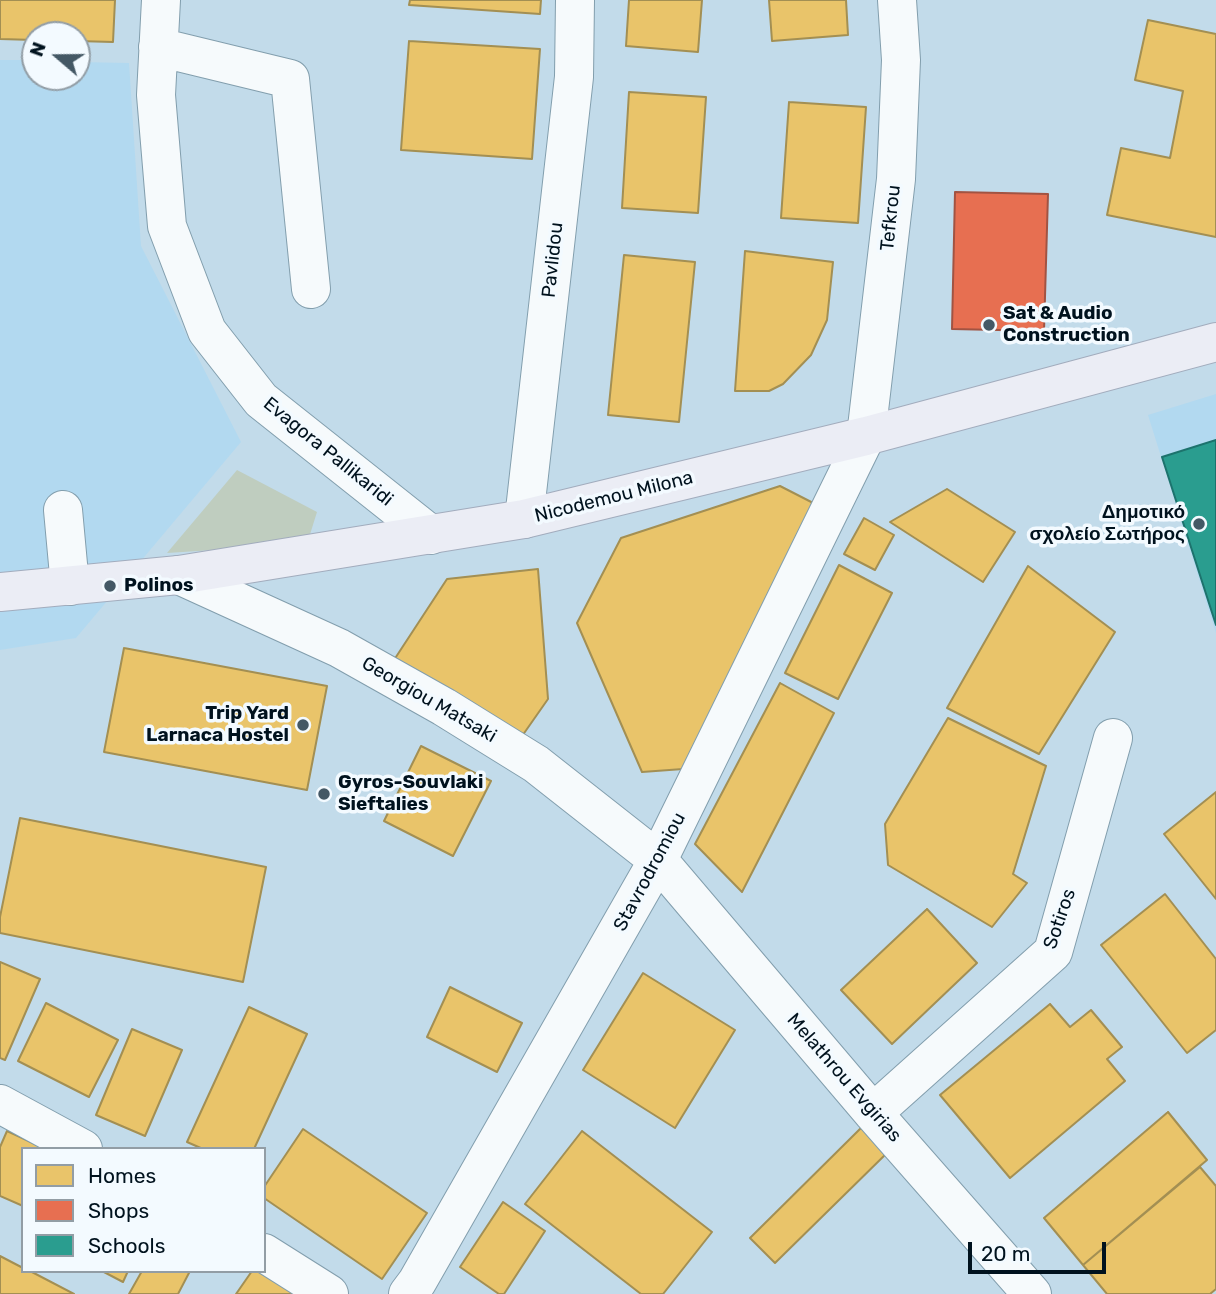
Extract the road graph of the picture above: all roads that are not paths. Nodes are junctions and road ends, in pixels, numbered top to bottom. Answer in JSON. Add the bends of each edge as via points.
{"nodes":[{"id":1,"x":161,"y":0,"type":"edge"},
{"id":2,"x":575,"y":0,"type":"edge"},
{"id":3,"x":897,"y":0,"type":"edge"},
{"id":4,"x":158,"y":47,"type":"junction"},
{"id":5,"x":311,"y":289,"type":"dead end"},
{"id":6,"x":1216,"y":342,"type":"edge"},
{"id":7,"x":866,"y":436,"type":"junction"},
{"id":8,"x":63,"y":510,"type":"dead end"},
{"id":9,"x":524,"y":519,"type":"junction"},
{"id":10,"x":431,"y":535,"type":"junction"},
{"id":11,"x":179,"y":575,"type":"junction"},
{"id":12,"x":70,"y":586,"type":"junction"},
{"id":13,"x":0,"y":592,"type":"edge"},
{"id":14,"x":1113,"y":738,"type":"dead end"},
{"id":15,"x":659,"y":860,"type":"junction"},
{"id":16,"x":0,"y":1104,"type":"edge"},
{"id":17,"x":873,"y":1113,"type":"junction"},
{"id":18,"x":79,"y":1147,"type":"edge"},
{"id":19,"x":266,"y":1254,"type":"edge"},
{"id":20,"x":420,"y":1290,"type":"edge"},
{"id":21,"x":329,"y":1294,"type":"edge"},
{"id":22,"x":1032,"y":1294,"type":"edge"}],
"edges":[{"from":1,"to":4,"type":"street","name":"Evagora Pallikaridi"},
{"from":2,"to":9,"type":"street","name":"Pavlidou","via":[[573,77]]},
{"from":3,"to":7,"type":"street","name":"Tefkrou","via":[[901,60],[896,179]]},
{"from":4,"to":5,"type":"street","via":[[290,79]]},
{"from":4,"to":10,"type":"street","name":"Evagora Pallikaridi","via":[[156,95],[167,226],[207,331],[261,400]]},
{"from":6,"to":7,"type":"main road","name":"Nicodemou Milona"},
{"from":7,"to":9,"type":"main road","name":"Nicodemou Milona"},
{"from":7,"to":15,"type":"street","name":"Stavrodromiou"},
{"from":8,"to":12,"type":"street"},
{"from":9,"to":10,"type":"main road","name":"Nicodemou Milona"},
{"from":10,"to":11,"type":"main road","name":"Nicodemou Milona"},
{"from":11,"to":12,"type":"main road","name":"Nicodemou Milona"},
{"from":11,"to":15,"type":"street","name":"Georgiou Matsaki","via":[[339,648],[444,707],[536,764]]},
{"from":12,"to":13,"type":"main road","name":"Nicodemou Milona"},
{"from":14,"to":17,"type":"street","name":"Sotiros","via":[[1053,952]]},
{"from":15,"to":17,"type":"street","name":"Melathrou Evgirias"},
{"from":15,"to":20,"type":"street","name":"Stavrodromiou"},
{"from":16,"to":18,"type":"street"},
{"from":17,"to":22,"type":"street","name":"Melathrou Evgirias"},
{"from":19,"to":21,"type":"street"}]}
